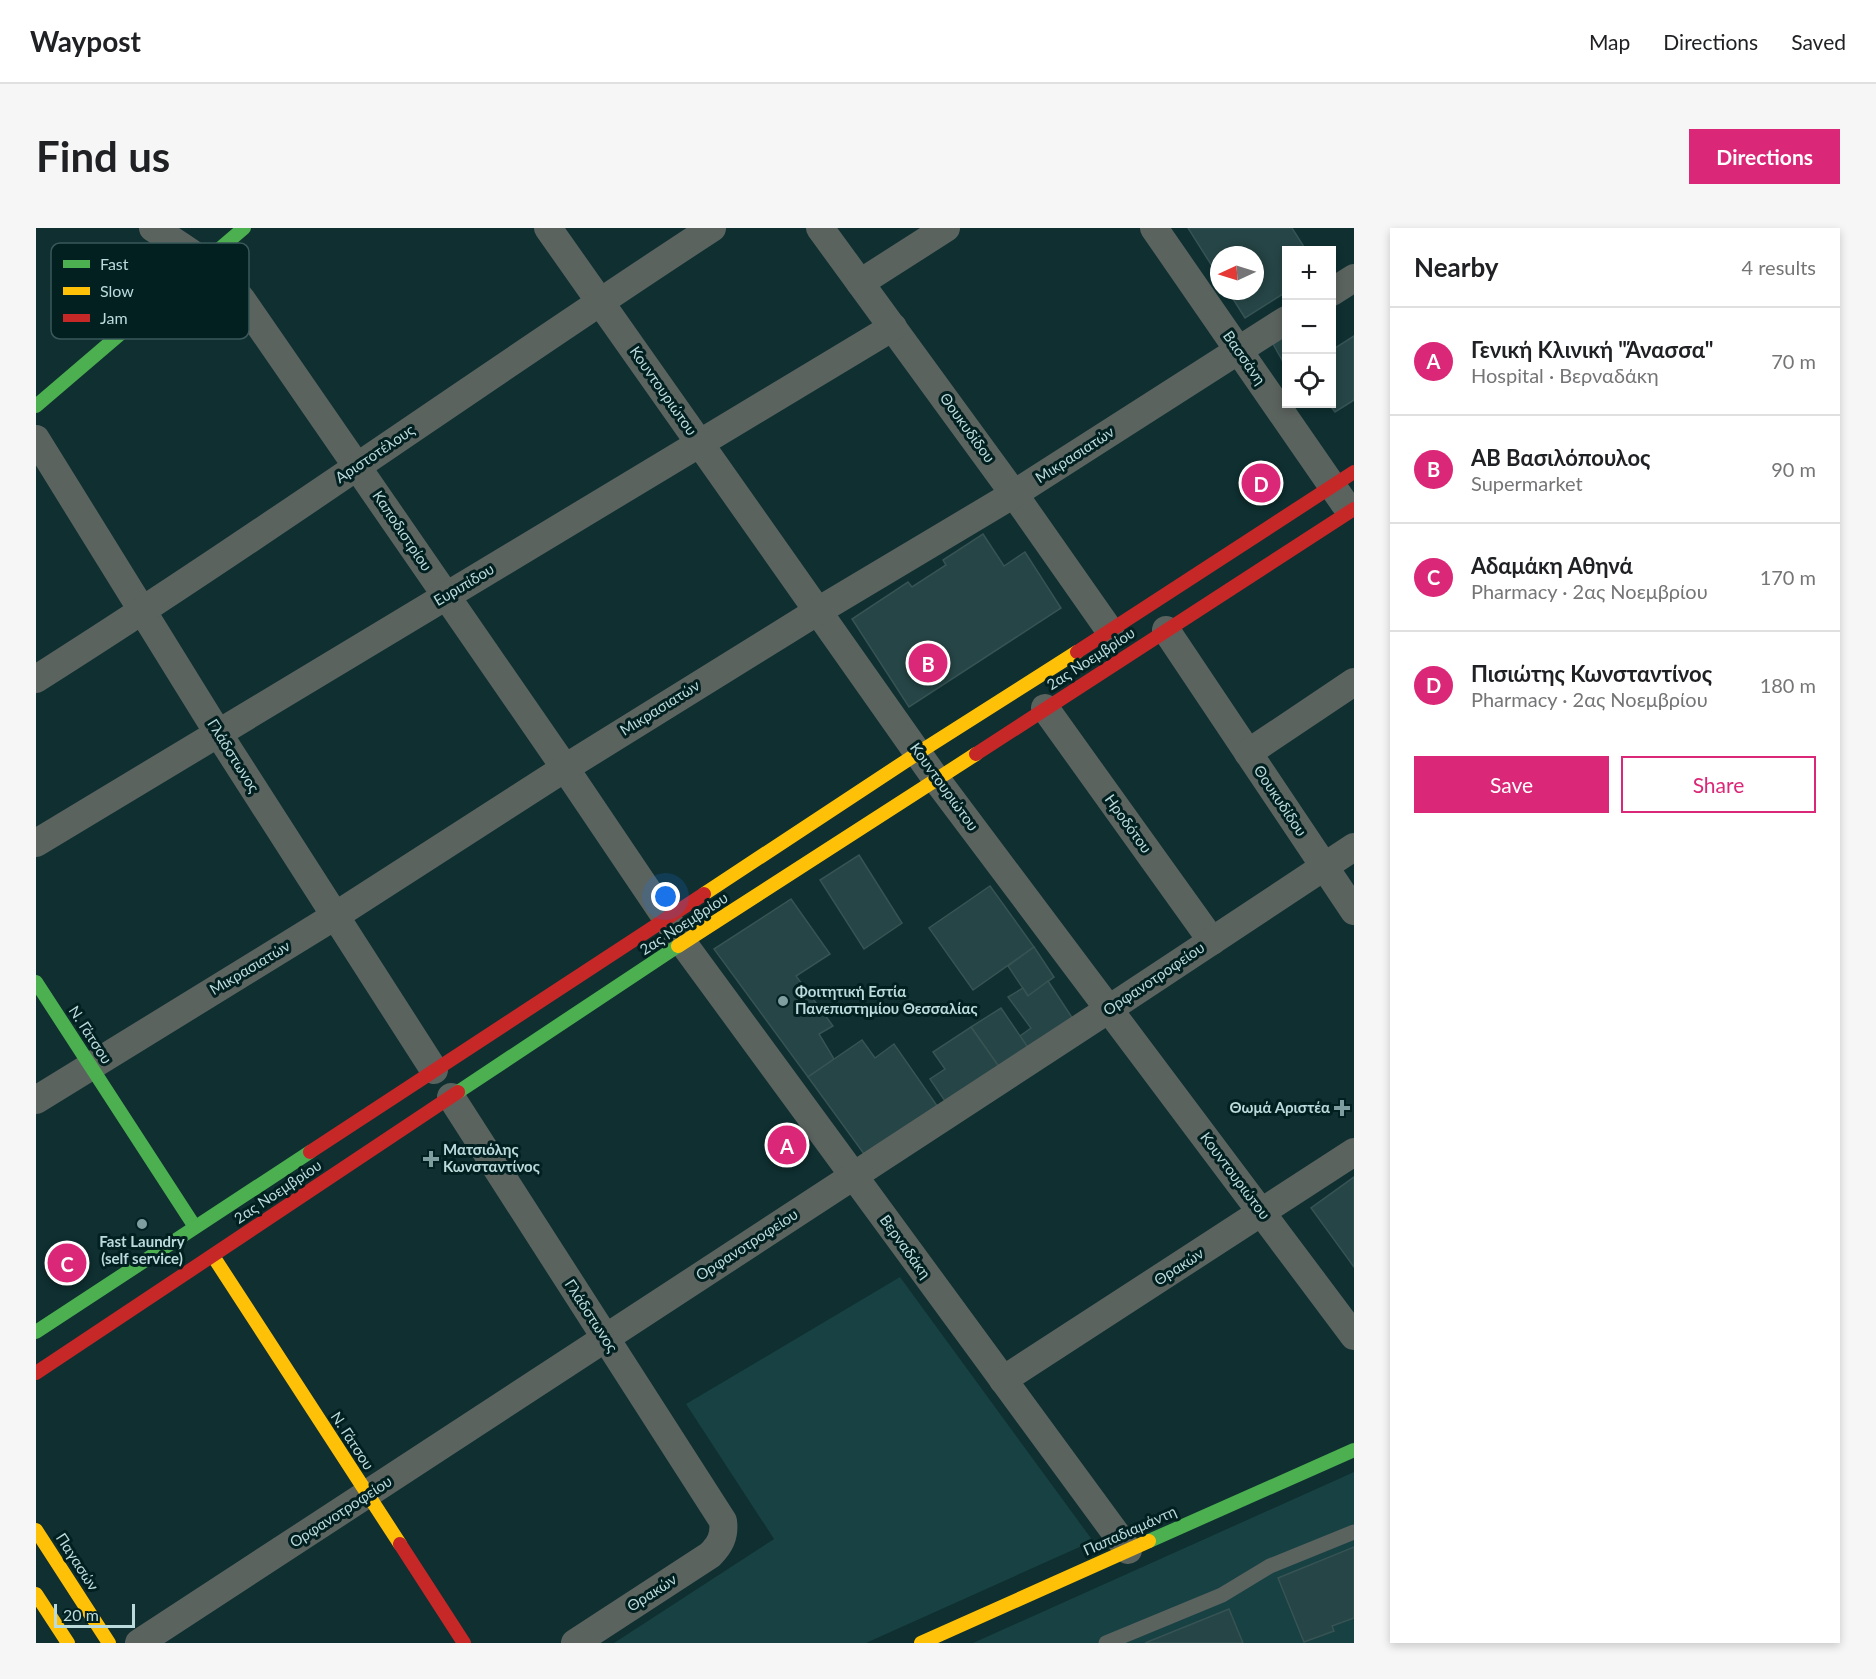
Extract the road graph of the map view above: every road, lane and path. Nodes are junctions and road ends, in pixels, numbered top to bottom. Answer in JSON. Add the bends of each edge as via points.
{"nodes":[{"id":1,"x":153,"y":228,"type":"edge"},
{"id":2,"x":244,"y":228,"type":"edge"},
{"id":3,"x":548,"y":228,"type":"edge"},
{"id":4,"x":712,"y":228,"type":"edge"},
{"id":5,"x":820,"y":228,"type":"edge"},
{"id":6,"x":946,"y":228,"type":"edge"},
{"id":7,"x":1154,"y":228,"type":"edge"},
{"id":8,"x":177,"y":243,"type":"edge"},
{"id":9,"x":226,"y":243,"type":"edge"},
{"id":10,"x":1354,"y":278,"type":"edge"},
{"id":11,"x":860,"y":283,"type":"junction"},
{"id":12,"x":1336,"y":289,"type":"edge"},
{"id":13,"x":599,"y":301,"type":"junction"},
{"id":14,"x":249,"y":310,"type":"edge"},
{"id":15,"x":1282,"y":323,"type":"edge"},
{"id":16,"x":893,"y":327,"type":"junction"},
{"id":17,"x":114,"y":339,"type":"edge"},
{"id":18,"x":1239,"y":350,"type":"junction"},
{"id":19,"x":36,"y":406,"type":"edge"},
{"id":20,"x":36,"y":439,"type":"edge"},
{"id":21,"x":700,"y":443,"type":"junction"},
{"id":22,"x":357,"y":466,"type":"junction"},
{"id":23,"x":1343,"y":479,"type":"edge"},
{"id":24,"x":1014,"y":494,"type":"junction"},
{"id":25,"x":1353,"y":513,"type":"edge"},
{"id":26,"x":446,"y":596,"type":"junction"},
{"id":27,"x":144,"y":611,"type":"junction"},
{"id":28,"x":818,"y":611,"type":"junction"},
{"id":29,"x":1166,"y":630,"type":"junction"},
{"id":30,"x":1110,"y":631,"type":"junction"},
{"id":31,"x":36,"y":679,"type":"edge"},
{"id":32,"x":1354,"y":682,"type":"edge"},
{"id":33,"x":1045,"y":708,"type":"junction"},
{"id":34,"x":218,"y":733,"type":"junction"},
{"id":35,"x":918,"y":753,"type":"junction"},
{"id":36,"x":1248,"y":753,"type":"junction"},
{"id":37,"x":565,"y":768,"type":"junction"},
{"id":38,"x":936,"y":778,"type":"junction"},
{"id":39,"x":36,"y":843,"type":"edge"},
{"id":40,"x":1354,"y":847,"type":"edge"},
{"id":41,"x":1324,"y":867,"type":"junction"},
{"id":42,"x":1354,"y":911,"type":"edge"},
{"id":43,"x":335,"y":916,"type":"junction"},
{"id":44,"x":666,"y":918,"type":"junction"},
{"id":45,"x":1212,"y":940,"type":"junction"},
{"id":46,"x":683,"y":944,"type":"junction"},
{"id":47,"x":36,"y":982,"type":"edge"},
{"id":48,"x":1109,"y":1009,"type":"junction"},
{"id":49,"x":90,"y":1066,"type":"junction"},
{"id":50,"x":434,"y":1070,"type":"junction"},
{"id":51,"x":452,"y":1097,"type":"junction"},
{"id":52,"x":36,"y":1100,"type":"edge"},
{"id":53,"x":1354,"y":1152,"type":"edge"},
{"id":54,"x":853,"y":1175,"type":"junction"},
{"id":55,"x":1263,"y":1213,"type":"junction"},
{"id":56,"x":195,"y":1227,"type":"junction"},
{"id":57,"x":213,"y":1256,"type":"junction"},
{"id":58,"x":36,"y":1332,"type":"edge"},
{"id":59,"x":1354,"y":1336,"type":"edge"},
{"id":60,"x":604,"y":1338,"type":"junction"},
{"id":61,"x":36,"y":1373,"type":"edge"},
{"id":62,"x":1004,"y":1380,"type":"junction"},
{"id":63,"x":1354,"y":1450,"type":"edge"},
{"id":64,"x":367,"y":1495,"type":"junction"},
{"id":65,"x":36,"y":1530,"type":"edge"},
{"id":66,"x":1354,"y":1532,"type":"edge"},
{"id":67,"x":723,"y":1536,"type":"joint"},
{"id":68,"x":1128,"y":1550,"type":"junction"},
{"id":69,"x":36,"y":1594,"type":"edge"},
{"id":70,"x":68,"y":1643,"type":"edge"},
{"id":71,"x":109,"y":1643,"type":"edge"},
{"id":72,"x":139,"y":1643,"type":"edge"},
{"id":73,"x":464,"y":1643,"type":"edge"},
{"id":74,"x":575,"y":1643,"type":"edge"},
{"id":75,"x":921,"y":1643,"type":"edge"},
{"id":76,"x":1106,"y":1643,"type":"edge"}],
"edges":[{"from":1,"to":8,"type":"street","name":"Καποδιστρίου"},
{"from":2,"to":9,"type":"main road"},
{"from":3,"to":13,"type":"street","name":"Κουντουριώτου"},
{"from":4,"to":13,"type":"street","name":"Αριστοτέλους"},
{"from":5,"to":11,"type":"street","name":"Θουκυδίδου"},
{"from":6,"to":11,"type":"street"},
{"from":7,"to":18,"type":"street","name":"Βασσάνη"},
{"from":10,"to":12,"type":"street"},
{"from":11,"to":16,"type":"street","name":"Θουκυδίδου"},
{"from":13,"to":21,"type":"street","name":"Κουντουριώτου"},
{"from":13,"to":22,"type":"street","name":"Αριστοτέλους"},
{"from":14,"to":22,"type":"street","name":"Καποδιστρίου"},
{"from":15,"to":18,"type":"street","name":"Μικρασιατών"},
{"from":16,"to":21,"type":"street","name":"Ευριπίδου"},
{"from":16,"to":24,"type":"street","name":"Θουκυδίδου"},
{"from":17,"to":19,"type":"main road"},
{"from":18,"to":23,"type":"street","name":"Βασσάνη"},
{"from":18,"to":24,"type":"street","name":"Μικρασιατών"},
{"from":20,"to":27,"type":"street","name":"Γλάδστωνος"},
{"from":21,"to":26,"type":"street","name":"Ευριπίδου"},
{"from":21,"to":28,"type":"street","name":"Κουντουριώτου"},
{"from":22,"to":26,"type":"street","name":"Καποδιστρίου"},
{"from":22,"to":27,"type":"street","name":"Αριστοτέλους"},
{"from":23,"to":25,"type":"street","name":"Βασσάνη"},
{"from":23,"to":30,"type":"main road","name":"2ας Νοεμβρίου"},
{"from":24,"to":28,"type":"street","name":"Μικρασιατών"},
{"from":24,"to":30,"type":"street","name":"Θουκυδίδου"},
{"from":25,"to":29,"type":"main road","name":"2ας Νοεμβρίου"},
{"from":26,"to":34,"type":"street","name":"Ευριπίδου"},
{"from":26,"to":37,"type":"street","name":"Καποδιστρίου"},
{"from":27,"to":31,"type":"street","name":"Αριστοτέλους"},
{"from":27,"to":34,"type":"street","name":"Γλάδστωνος"},
{"from":28,"to":35,"type":"street","name":"Κουντουριώτου"},
{"from":28,"to":37,"type":"street","name":"Μικρασιατών"},
{"from":29,"to":33,"type":"main road","name":"2ας Νοεμβρίου"},
{"from":29,"to":36,"type":"street","name":"Θουκυδίδου"},
{"from":30,"to":35,"type":"main road","name":"2ας Νοεμβρίου"},
{"from":32,"to":36,"type":"street"},
{"from":33,"to":38,"type":"main road","name":"2ας Νοεμβρίου"},
{"from":33,"to":45,"type":"street","name":"Ηροδότου"},
{"from":34,"to":39,"type":"street","name":"Ευριπίδου"},
{"from":34,"to":43,"type":"street","name":"Γλάδστωνος"},
{"from":35,"to":38,"type":"street","name":"Κουντουριώτου"},
{"from":35,"to":44,"type":"main road","name":"2ας Νοεμβρίου"},
{"from":36,"to":41,"type":"street","name":"Θουκυδίδου"},
{"from":37,"to":43,"type":"street","name":"Μικρασιατών"},
{"from":37,"to":44,"type":"street","name":"Καποδιστρίου"},
{"from":38,"to":46,"type":"main road","name":"2ας Νοεμβρίου"},
{"from":38,"to":48,"type":"street","name":"Κουντουριώτου"},
{"from":40,"to":41,"type":"street","name":"Ορφανοτροφείου"},
{"from":41,"to":42,"type":"street","name":"Θουκυδίδου"},
{"from":41,"to":45,"type":"street","name":"Ορφανοτροφείου"},
{"from":43,"to":49,"type":"street","name":"Μικρασιατών"},
{"from":43,"to":50,"type":"street","name":"Γλάδστωνος"},
{"from":44,"to":46,"type":"street","name":"Καποδιστρίου"},
{"from":44,"to":50,"type":"main road","name":"2ας Νοεμβρίου"},
{"from":45,"to":48,"type":"street","name":"Ορφανοτροφείου"},
{"from":46,"to":51,"type":"main road","name":"2ας Νοεμβρίου"},
{"from":46,"to":54,"type":"street","name":"Βερναδάκη"},
{"from":47,"to":49,"type":"main road","name":"Ν. Γάτσου"},
{"from":48,"to":54,"type":"street","name":"Ορφανοτροφείου"},
{"from":48,"to":55,"type":"street","name":"Κουντουριώτου"},
{"from":49,"to":52,"type":"street","name":"Μικρασιατών"},
{"from":49,"to":56,"type":"main road","name":"Ν. Γάτσου"},
{"from":50,"to":56,"type":"main road","name":"2ας Νοεμβρίου"},
{"from":51,"to":57,"type":"main road","name":"2ας Νοεμβρίου"},
{"from":51,"to":60,"type":"street","name":"Γλάδστωνος"},
{"from":53,"to":55,"type":"street","name":"Θρακών"},
{"from":54,"to":60,"type":"street","name":"Ορφανοτροφείου"},
{"from":54,"to":62,"type":"street","name":"Βερναδάκη"},
{"from":55,"to":59,"type":"street","name":"Κουντουριώτου"},
{"from":55,"to":62,"type":"street","name":"Θρακών"},
{"from":56,"to":58,"type":"main road","name":"2ας Νοεμβρίου"},
{"from":57,"to":61,"type":"main road","name":"2ας Νοεμβρίου"},
{"from":57,"to":64,"type":"main road","name":"Ν. Γάτσου"},
{"from":60,"to":64,"type":"street","name":"Ορφανοτροφείου"},
{"from":60,"to":67,"type":"street","name":"Γλάδστωνος","via":[[721,1515]]},
{"from":62,"to":68,"type":"street","name":"Βερναδάκη"},
{"from":63,"to":68,"type":"main road","name":"Παπαδιαμάντη"},
{"from":64,"to":72,"type":"street","name":"Ορφανοτροφείου"},
{"from":64,"to":73,"type":"main road","name":"Ν. Γάτσου"},
{"from":65,"to":71,"type":"main road","name":"Παγασών"},
{"from":66,"to":76,"type":"lane","via":[[1270,1566],[1222,1595]]},
{"from":67,"to":74,"type":"street","name":"Θρακών","via":[[710,1555]]},
{"from":68,"to":75,"type":"main road","name":"Παπαδιαμάντη"},
{"from":69,"to":70,"type":"main road"}]}
